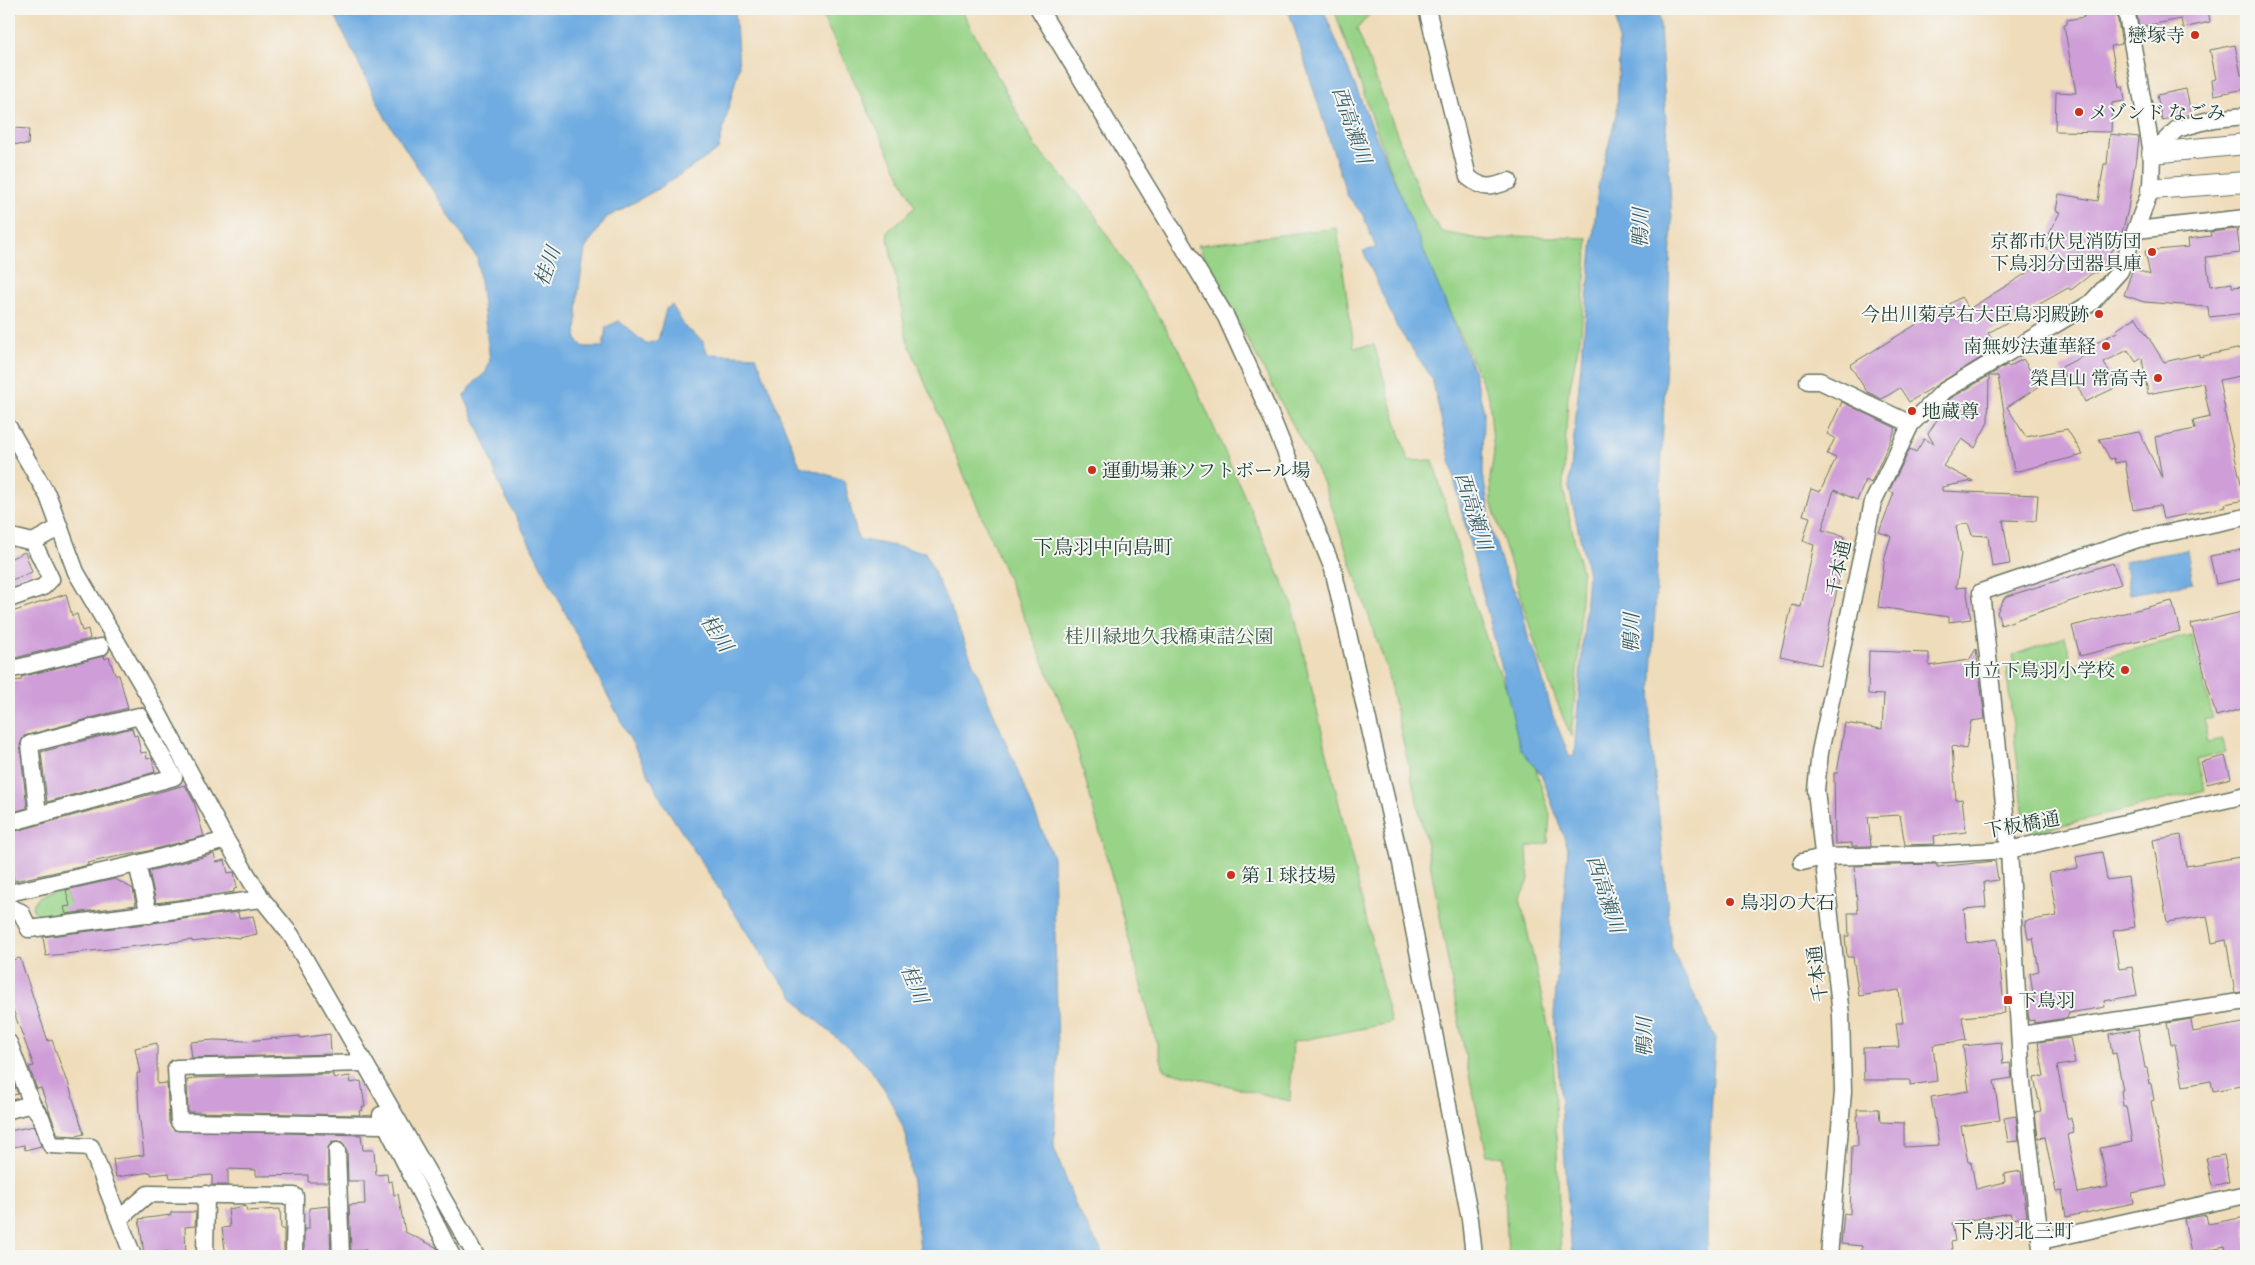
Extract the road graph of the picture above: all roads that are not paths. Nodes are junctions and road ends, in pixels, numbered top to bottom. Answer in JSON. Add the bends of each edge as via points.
{"nodes":[{"id":1,"x":1039,"y":9,"type":"edge"},
{"id":2,"x":1427,"y":9,"type":"edge"},
{"id":3,"x":2126,"y":9,"type":"edge"},
{"id":4,"x":2246,"y":116,"type":"edge"},
{"id":5,"x":2246,"y":144,"type":"edge"},
{"id":6,"x":2152,"y":153,"type":"junction"},
{"id":7,"x":1509,"y":181,"type":"dead end"},
{"id":8,"x":2246,"y":182,"type":"edge"},
{"id":9,"x":2151,"y":189,"type":"junction"},
{"id":10,"x":2246,"y":218,"type":"edge"},
{"id":11,"x":2136,"y":230,"type":"junction"},
{"id":12,"x":1808,"y":381,"type":"dead end"},
{"id":13,"x":1911,"y":424,"type":"junction"},
{"id":14,"x":9,"y":428,"type":"edge"},
{"id":15,"x":2246,"y":517,"type":"edge"},
{"id":16,"x":60,"y":528,"type":"junction"},
{"id":17,"x":9,"y":538,"type":"edge"},
{"id":18,"x":33,"y":542,"type":"junction"},
{"id":19,"x":9,"y":599,"type":"edge"},
{"id":20,"x":101,"y":647,"type":"dead end"},
{"id":21,"x":9,"y":670,"type":"edge"},
{"id":22,"x":154,"y":705,"type":"junction"},
{"id":23,"x":140,"y":716,"type":"junction"},
{"id":24,"x":2246,"y":795,"type":"edge"},
{"id":25,"x":38,"y":815,"type":"junction"},
{"id":26,"x":9,"y":823,"type":"edge"},
{"id":27,"x":226,"y":840,"type":"junction"},
{"id":28,"x":2009,"y":850,"type":"junction"},
{"id":29,"x":1823,"y":857,"type":"junction"},
{"id":30,"x":1802,"y":862,"type":"dead end"},
{"id":31,"x":137,"y":864,"type":"junction"},
{"id":32,"x":9,"y":894,"type":"edge"},
{"id":33,"x":262,"y":900,"type":"junction"},
{"id":34,"x":9,"y":907,"type":"edge"},
{"id":35,"x":149,"y":914,"type":"junction"},
{"id":36,"x":2246,"y":1002,"type":"edge"},
{"id":37,"x":2020,"y":1035,"type":"junction"},
{"id":38,"x":9,"y":1042,"type":"edge"},
{"id":39,"x":364,"y":1063,"type":"junction"},
{"id":40,"x":32,"y":1104,"type":"junction"},
{"id":41,"x":9,"y":1110,"type":"edge"},
{"id":42,"x":384,"y":1125,"type":"junction"},
{"id":43,"x":337,"y":1152,"type":"dead end"},
{"id":44,"x":206,"y":1194,"type":"junction"},
{"id":45,"x":2246,"y":1195,"type":"edge"},
{"id":46,"x":119,"y":1219,"type":"junction"},
{"id":47,"x":2041,"y":1248,"type":"edge"},
{"id":48,"x":133,"y":1256,"type":"edge"},
{"id":49,"x":205,"y":1256,"type":"edge"},
{"id":50,"x":294,"y":1256,"type":"edge"},
{"id":51,"x":341,"y":1256,"type":"edge"},
{"id":52,"x":452,"y":1256,"type":"edge"},
{"id":53,"x":476,"y":1256,"type":"edge"},
{"id":54,"x":1474,"y":1256,"type":"edge"},
{"id":55,"x":1828,"y":1256,"type":"edge"}],
"edges":[{"from":1,"to":54,"type":"street","via":[[1226,317],[1270,414],[1333,570],[1401,863],[1470,1219]]},
{"from":2,"to":7,"type":"street","via":[[1468,177],[1486,187]]},
{"from":3,"to":6,"type":"street","name":"千本通"},
{"from":4,"to":6,"type":"street","via":[[2213,119],[2177,129]]},
{"from":5,"to":6,"type":"street"},
{"from":6,"to":9,"type":"street","name":"千本通"},
{"from":8,"to":9,"type":"street"},
{"from":9,"to":11,"type":"street","name":"千本通"},
{"from":10,"to":11,"type":"street"},
{"from":11,"to":13,"type":"street","name":"千本通","via":[[2120,271],[2091,303],[1944,391]]},
{"from":12,"to":13,"type":"street","via":[[1820,381]]},
{"from":13,"to":29,"type":"street","name":"千本通","via":[[1872,502],[1820,752],[1816,790]]},
{"from":14,"to":16,"type":"street","via":[[48,496]]},
{"from":15,"to":28,"type":"street","via":[[2138,539],[1982,592]]},
{"from":16,"to":18,"type":"street"},
{"from":16,"to":22,"type":"street","via":[[76,572]]},
{"from":17,"to":18,"type":"street"},
{"from":18,"to":19,"type":"street","via":[[51,579],[43,587]]},
{"from":20,"to":21,"type":"street"},
{"from":22,"to":23,"type":"street"},
{"from":22,"to":27,"type":"street"},
{"from":23,"to":25,"type":"street","via":[[30,744]]},
{"from":23,"to":25,"type":"street","via":[[174,777]]},
{"from":24,"to":28,"type":"street","name":"下板橋通"},
{"from":25,"to":26,"type":"street"},
{"from":27,"to":31,"type":"street"},
{"from":27,"to":33,"type":"street"},
{"from":28,"to":29,"type":"street","name":"下板橋通"},
{"from":28,"to":37,"type":"street"},
{"from":29,"to":30,"type":"street","name":"下板橋通"},
{"from":29,"to":55,"type":"street","name":"千本通","via":[[1841,1015],[1843,1092]]},
{"from":31,"to":32,"type":"street"},
{"from":31,"to":35,"type":"street"},
{"from":33,"to":35,"type":"street"},
{"from":33,"to":39,"type":"street","via":[[291,935]]},
{"from":34,"to":35,"type":"street","via":[[21,912],[29,929]]},
{"from":36,"to":37,"type":"street"},
{"from":37,"to":47,"type":"street","via":[[2022,1083]]},
{"from":38,"to":40,"type":"street"},
{"from":39,"to":42,"type":"street"},
{"from":39,"to":42,"type":"street","via":[[176,1068],[179,1122]]},
{"from":39,"to":53,"type":"street"},
{"from":40,"to":41,"type":"street"},
{"from":40,"to":46,"type":"street","via":[[41,1117],[51,1145],[91,1147]]},
{"from":42,"to":52,"type":"street"},
{"from":43,"to":51,"type":"street"},
{"from":44,"to":46,"type":"street","via":[[148,1194]]},
{"from":44,"to":49,"type":"street"},
{"from":44,"to":50,"type":"street","via":[[295,1196]]},
{"from":45,"to":47,"type":"street"},
{"from":46,"to":48,"type":"street"}]}
